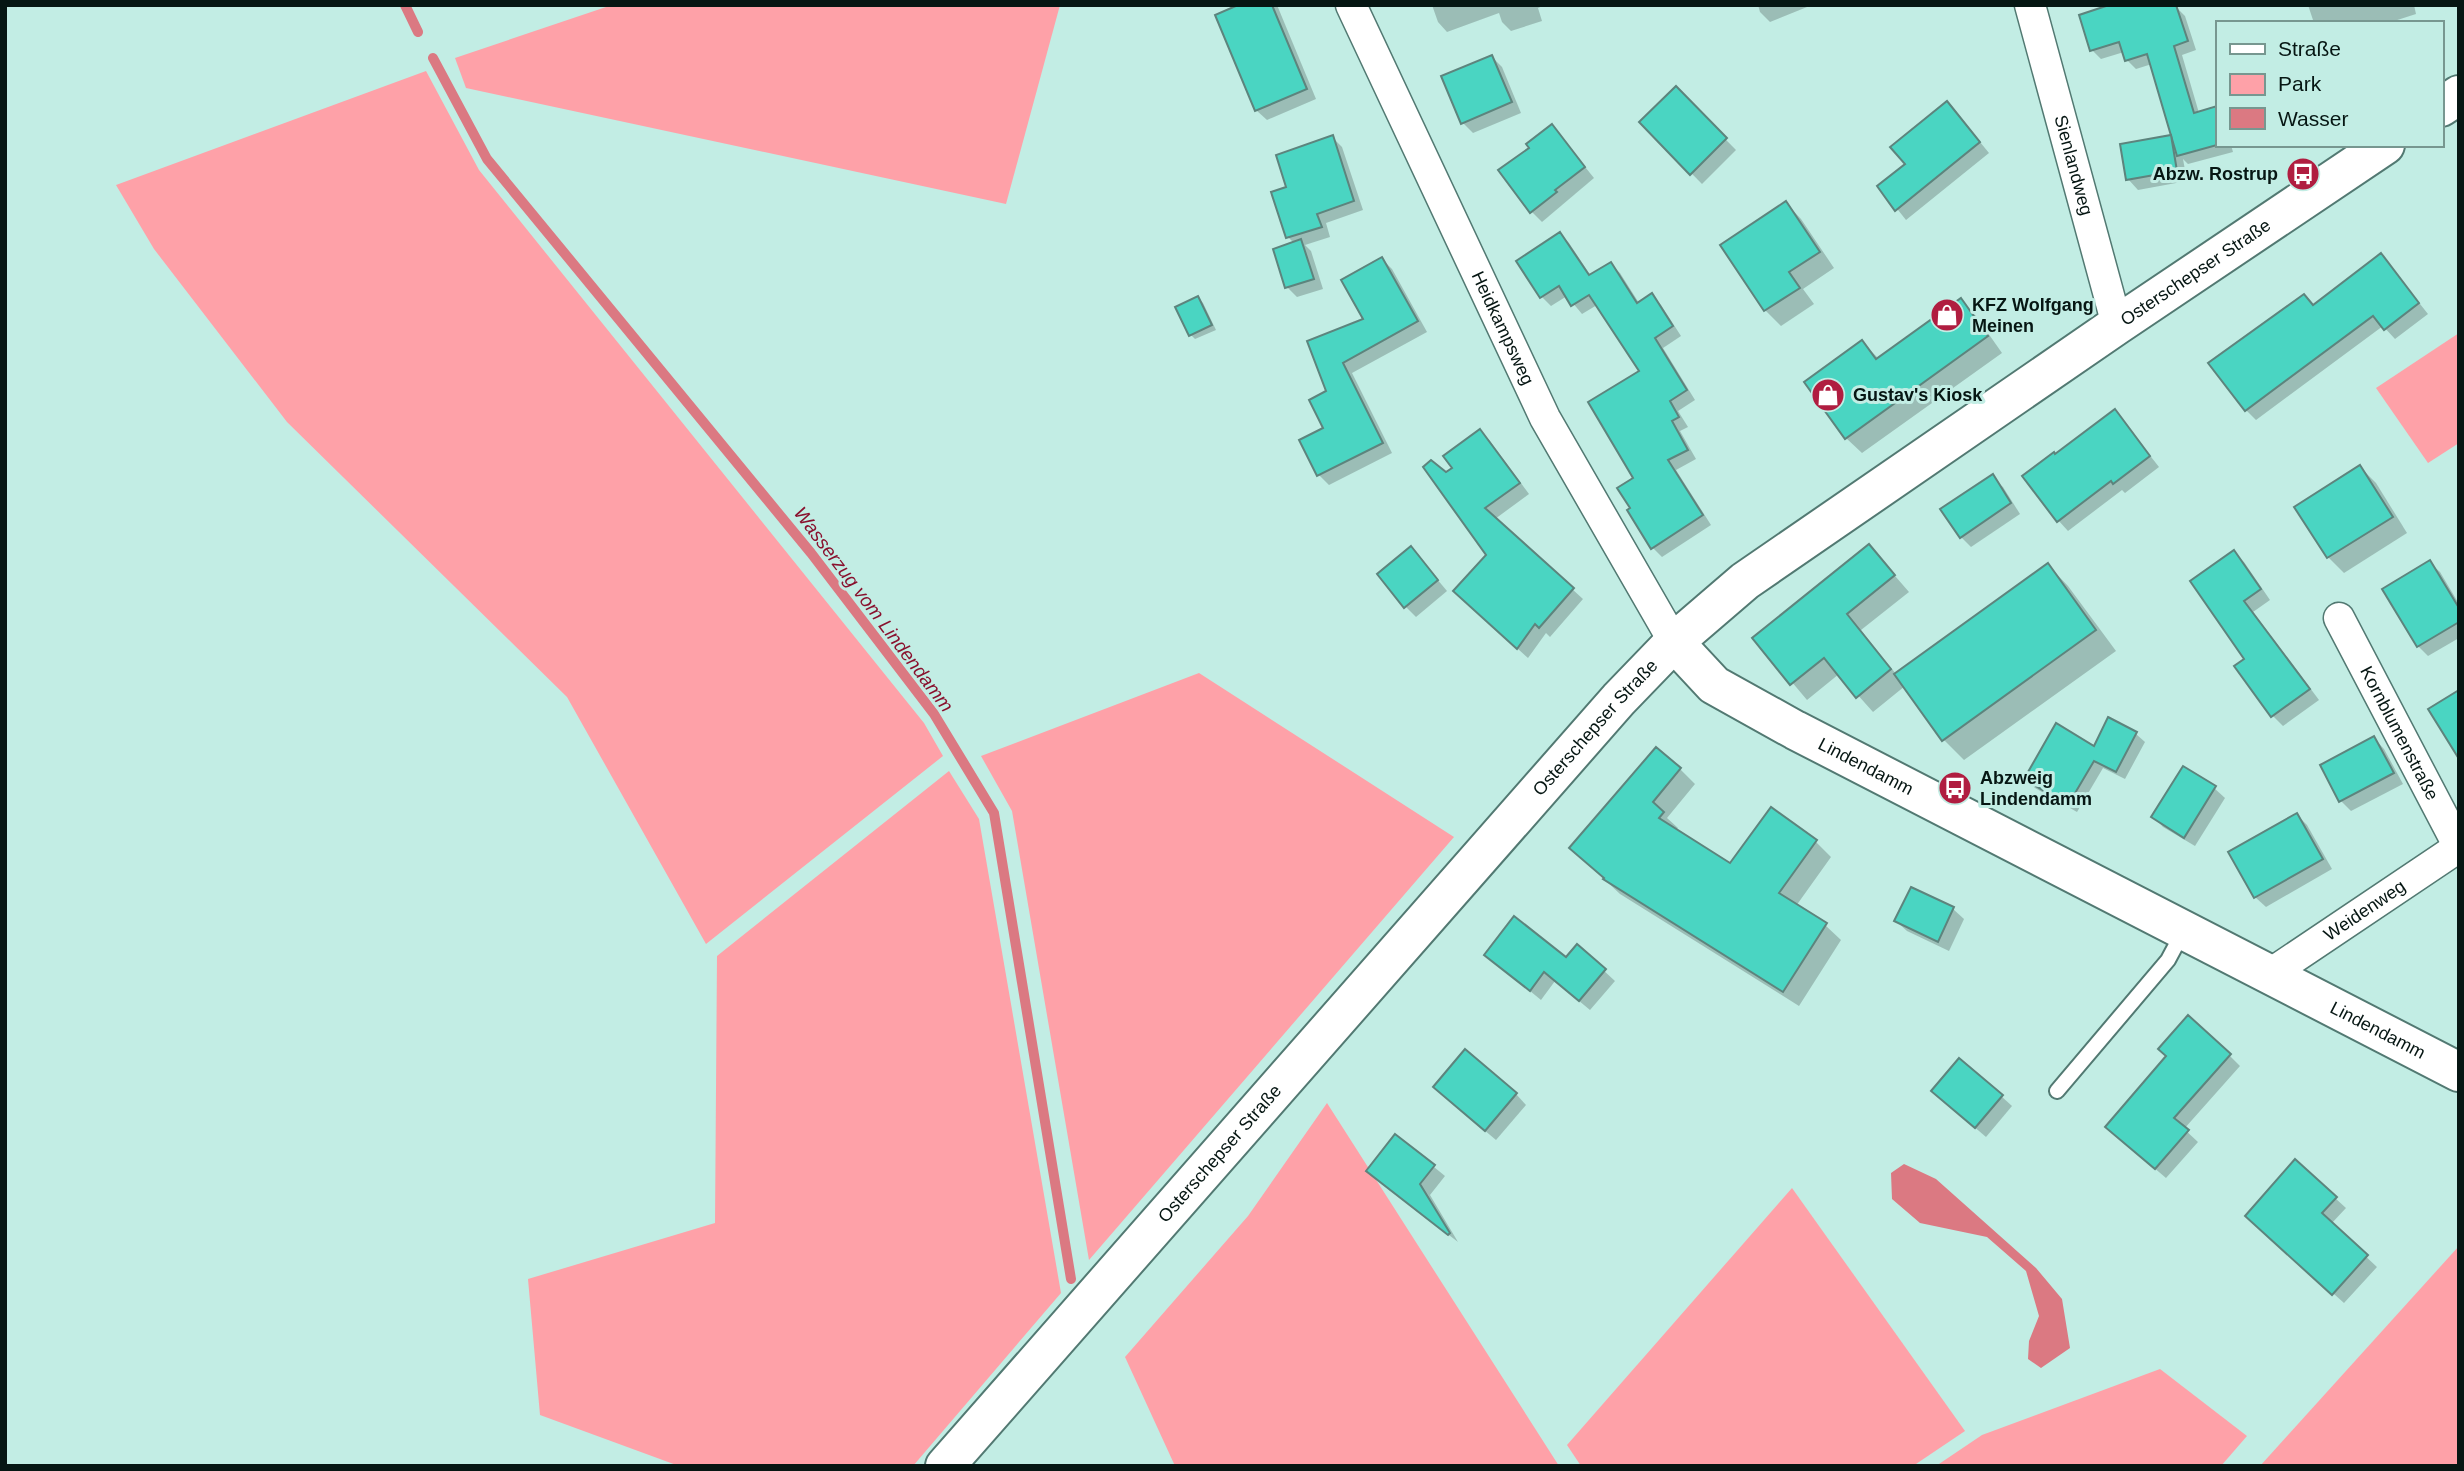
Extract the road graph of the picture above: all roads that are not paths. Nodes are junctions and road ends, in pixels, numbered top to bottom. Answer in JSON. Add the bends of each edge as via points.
{"nodes":[{"id":1,"x":1351,"y":5,"type":"edge"},
{"id":2,"x":2030,"y":5,"type":"edge"},
{"id":3,"x":2459,"y":95,"type":"edge"},
{"id":4,"x":2443,"y":106,"type":"edge"},
{"id":5,"x":2382,"y":147,"type":"edge"},
{"id":6,"x":2117,"y":325,"type":"junction"},
{"id":7,"x":2339,"y":618,"type":"dead end"},
{"id":8,"x":1674,"y":642,"type":"junction"},
{"id":9,"x":2459,"y":847,"type":"edge"},
{"id":10,"x":2183,"y":931,"type":"junction"},
{"id":11,"x":2270,"y":974,"type":"junction"},
{"id":12,"x":2459,"y":1072,"type":"edge"},
{"id":13,"x":2057,"y":1091,"type":"dead end"},
{"id":14,"x":944,"y":1466,"type":"edge"}],
"edges":[{"from":1,"to":8,"type":"street","name":"Heidkampsweg","via":[[1545,418]]},
{"from":2,"to":6,"type":"street","name":"Sienlandweg"},
{"from":3,"to":4,"type":"main road"},
{"from":5,"to":6,"type":"main road","name":"Osterschepser Straße"},
{"from":6,"to":8,"type":"main road","name":"Osterschepser Straße","via":[[1745,582]]},
{"from":7,"to":9,"type":"street","name":"Kornblumenstraße"},
{"from":8,"to":10,"type":"main road","name":"Lindendamm","via":[[1714,685]]},
{"from":8,"to":14,"type":"main road","name":"Osterschepser Straße"},
{"from":9,"to":11,"type":"street","name":"Weidenweg"},
{"from":10,"to":11,"type":"main road","name":"Lindendamm"},
{"from":10,"to":13,"type":"lane","via":[[2168,960]]},
{"from":11,"to":12,"type":"main road","name":"Lindendamm"}]}
